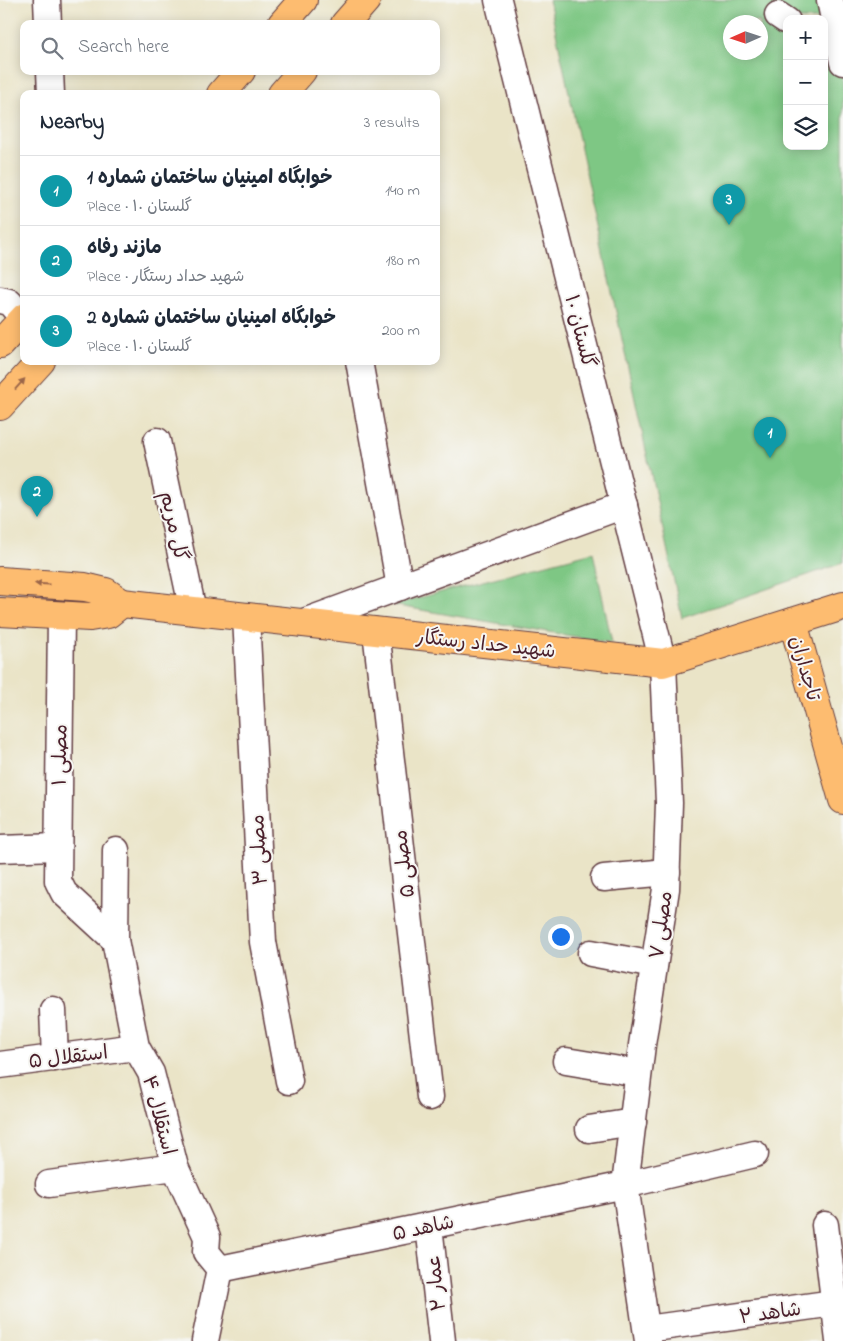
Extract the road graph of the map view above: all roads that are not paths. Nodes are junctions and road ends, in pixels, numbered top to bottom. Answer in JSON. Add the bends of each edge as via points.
{"nodes":[{"id":1,"x":47,"y":0,"type":"edge"},
{"id":2,"x":303,"y":0,"type":"edge"},
{"id":3,"x":366,"y":0,"type":"edge"},
{"id":4,"x":498,"y":0,"type":"edge"},
{"id":5,"x":830,"y":0,"type":"edge"},
{"id":6,"x":48,"y":20,"type":"edge"},
{"id":7,"x":286,"y":20,"type":"edge"},
{"id":8,"x":348,"y":20,"type":"edge"},
{"id":9,"x":836,"y":56,"type":"edge"},
{"id":10,"x":50,"y":75,"type":"edge"},
{"id":11,"x":237,"y":75,"type":"edge"},
{"id":12,"x":299,"y":75,"type":"edge"},
{"id":13,"x":51,"y":90,"type":"edge"},
{"id":14,"x":224,"y":90,"type":"edge"},
{"id":15,"x":285,"y":90,"type":"edge"},
{"id":16,"x":0,"y":300,"type":"edge"},
{"id":17,"x":20,"y":314,"type":"edge"},
{"id":18,"x":20,"y":322,"type":"edge"},
{"id":19,"x":0,"y":344,"type":"edge"},
{"id":20,"x":37,"y":365,"type":"edge"},
{"id":21,"x":360,"y":365,"type":"edge"},
{"id":22,"x":0,"y":406,"type":"edge"},
{"id":23,"x":157,"y":441,"type":"dead end"},
{"id":24,"x":624,"y":505,"type":"junction"},
{"id":25,"x":0,"y":581,"type":"edge"},
{"id":26,"x":400,"y":587,"type":"junction"},
{"id":27,"x":122,"y":603,"type":"junction"},
{"id":28,"x":843,"y":606,"type":"edge"},
{"id":29,"x":193,"y":611,"type":"junction"},
{"id":30,"x":0,"y":612,"type":"edge"},
{"id":31,"x":61,"y":616,"type":"junction"},
{"id":32,"x":246,"y":617,"type":"junction"},
{"id":33,"x":794,"y":622,"type":"junction"},
{"id":34,"x":301,"y":623,"type":"junction"},
{"id":35,"x":376,"y":631,"type":"junction"},
{"id":36,"x":663,"y":663,"type":"junction"},
{"id":37,"x":843,"y":800,"type":"edge"},
{"id":38,"x":57,"y":847,"type":"junction"},
{"id":39,"x":0,"y":849,"type":"edge"},
{"id":40,"x":116,"y":850,"type":"dead end"},
{"id":41,"x":667,"y":872,"type":"junction"},
{"id":42,"x":604,"y":878,"type":"dead end"},
{"id":43,"x":116,"y":940,"type":"junction"},
{"id":44,"x":591,"y":953,"type":"dead end"},
{"id":45,"x":654,"y":965,"type":"junction"},
{"id":46,"x":53,"y":1010,"type":"dead end"},
{"id":47,"x":136,"y":1047,"type":"junction"},
{"id":48,"x":55,"y":1058,"type":"junction"},
{"id":49,"x":566,"y":1061,"type":"dead end"},
{"id":50,"x":0,"y":1065,"type":"edge"},
{"id":51,"x":638,"y":1073,"type":"junction"},
{"id":52,"x":289,"y":1081,"type":"dead end"},
{"id":53,"x":430,"y":1098,"type":"dead end"},
{"id":54,"x":633,"y":1122,"type":"junction"},
{"id":55,"x":590,"y":1129,"type":"dead end"},
{"id":56,"x":755,"y":1154,"type":"dead end"},
{"id":57,"x":175,"y":1167,"type":"junction"},
{"id":58,"x":50,"y":1184,"type":"dead end"},
{"id":59,"x":625,"y":1185,"type":"junction"},
{"id":60,"x":429,"y":1226,"type":"junction"},
{"id":61,"x":825,"y":1226,"type":"dead end"},
{"id":62,"x":220,"y":1269,"type":"junction"},
{"id":63,"x":834,"y":1302,"type":"junction"},
{"id":64,"x":647,"y":1335,"type":"edge"},
{"id":65,"x":205,"y":1341,"type":"edge"},
{"id":66,"x":442,"y":1341,"type":"edge"},
{"id":67,"x":839,"y":1341,"type":"edge"}],
"edges":[{"from":1,"to":6,"type":"street"},
{"from":2,"to":7,"type":"main road"},
{"from":3,"to":8,"type":"main road"},
{"from":4,"to":24,"type":"street","name":"گلستان ۱۰"},
{"from":5,"to":9,"type":"street"},
{"from":10,"to":13,"type":"street"},
{"from":11,"to":14,"type":"main road"},
{"from":12,"to":15,"type":"main road"},
{"from":16,"to":17,"type":"street","via":[[9,302]]},
{"from":18,"to":19,"type":"main road"},
{"from":22,"to":20,"type":"main road","one_way":true},
{"from":21,"to":26,"type":"street"},
{"from":23,"to":29,"type":"street","name":"گل مریم"},
{"from":24,"to":26,"type":"street"},
{"from":24,"to":36,"type":"street","name":"گلستان ۱۰"},
{"from":27,"to":25,"type":"main road","name":"شهید حداد رستگار","one_way":true,"via":[[106,592],[85,587]]},
{"from":26,"to":34,"type":"street"},
{"from":27,"to":29,"type":"main road","name":"شهید حداد رستگار"},
{"from":27,"to":31,"type":"main road","via":[[108,614]]},
{"from":28,"to":33,"type":"main road","name":"شهید حداد رستگار"},
{"from":29,"to":32,"type":"main road","name":"شهید حداد رستگار"},
{"from":30,"to":31,"type":"main road"},
{"from":31,"to":38,"type":"street","name":"مصلی ۱"},
{"from":32,"to":34,"type":"main road","name":"شهید حداد رستگار"},
{"from":32,"to":52,"type":"street","name":"مصلی ۳","via":[[263,942]]},
{"from":33,"to":36,"type":"main road","name":"شهید حداد رستگار"},
{"from":33,"to":37,"type":"main road","name":"تاجداران"},
{"from":34,"to":35,"type":"main road","name":"شهید حداد رستگار"},
{"from":35,"to":36,"type":"main road","name":"شهید حداد رستگار"},
{"from":35,"to":53,"type":"street","name":"مصلی ۵"},
{"from":36,"to":41,"type":"street","name":"مصلی ۷","via":[[669,803]]},
{"from":38,"to":39,"type":"street"},
{"from":38,"to":43,"type":"street","name":"مصلی ۱","via":[[58,881],[64,893]]},
{"from":40,"to":43,"type":"street","name":"استقلال ۴"},
{"from":41,"to":42,"type":"street"},
{"from":41,"to":45,"type":"street","name":"مصلی ۷"},
{"from":43,"to":47,"type":"street","name":"استقلال ۴"},
{"from":44,"to":45,"type":"street"},
{"from":45,"to":51,"type":"street","name":"مصلی ۷"},
{"from":46,"to":48,"type":"street"},
{"from":47,"to":48,"type":"street","name":"استقلال ۵"},
{"from":47,"to":57,"type":"street","name":"استقلال ۴","via":[[151,1073]]},
{"from":48,"to":50,"type":"street","name":"استقلال ۵"},
{"from":49,"to":51,"type":"street"},
{"from":51,"to":54,"type":"street","name":"مصلی ۷"},
{"from":54,"to":55,"type":"street"},
{"from":54,"to":59,"type":"street","name":"مصلی ۷"},
{"from":56,"to":59,"type":"street","name":"شاهد ۵"},
{"from":57,"to":58,"type":"street"},
{"from":57,"to":62,"type":"street","name":"استقلال ۴","via":[[207,1237],[206,1252]]},
{"from":59,"to":60,"type":"street","name":"شاهد ۵"},
{"from":59,"to":64,"type":"street","name":"مصلی ۷"},
{"from":60,"to":62,"type":"street","name":"شاهد ۵"},
{"from":60,"to":66,"type":"street","name":"عمار ۲"},
{"from":61,"to":63,"type":"street"},
{"from":62,"to":65,"type":"street"},
{"from":63,"to":64,"type":"street","name":"شاهد ۲"},
{"from":63,"to":67,"type":"street"}]}
